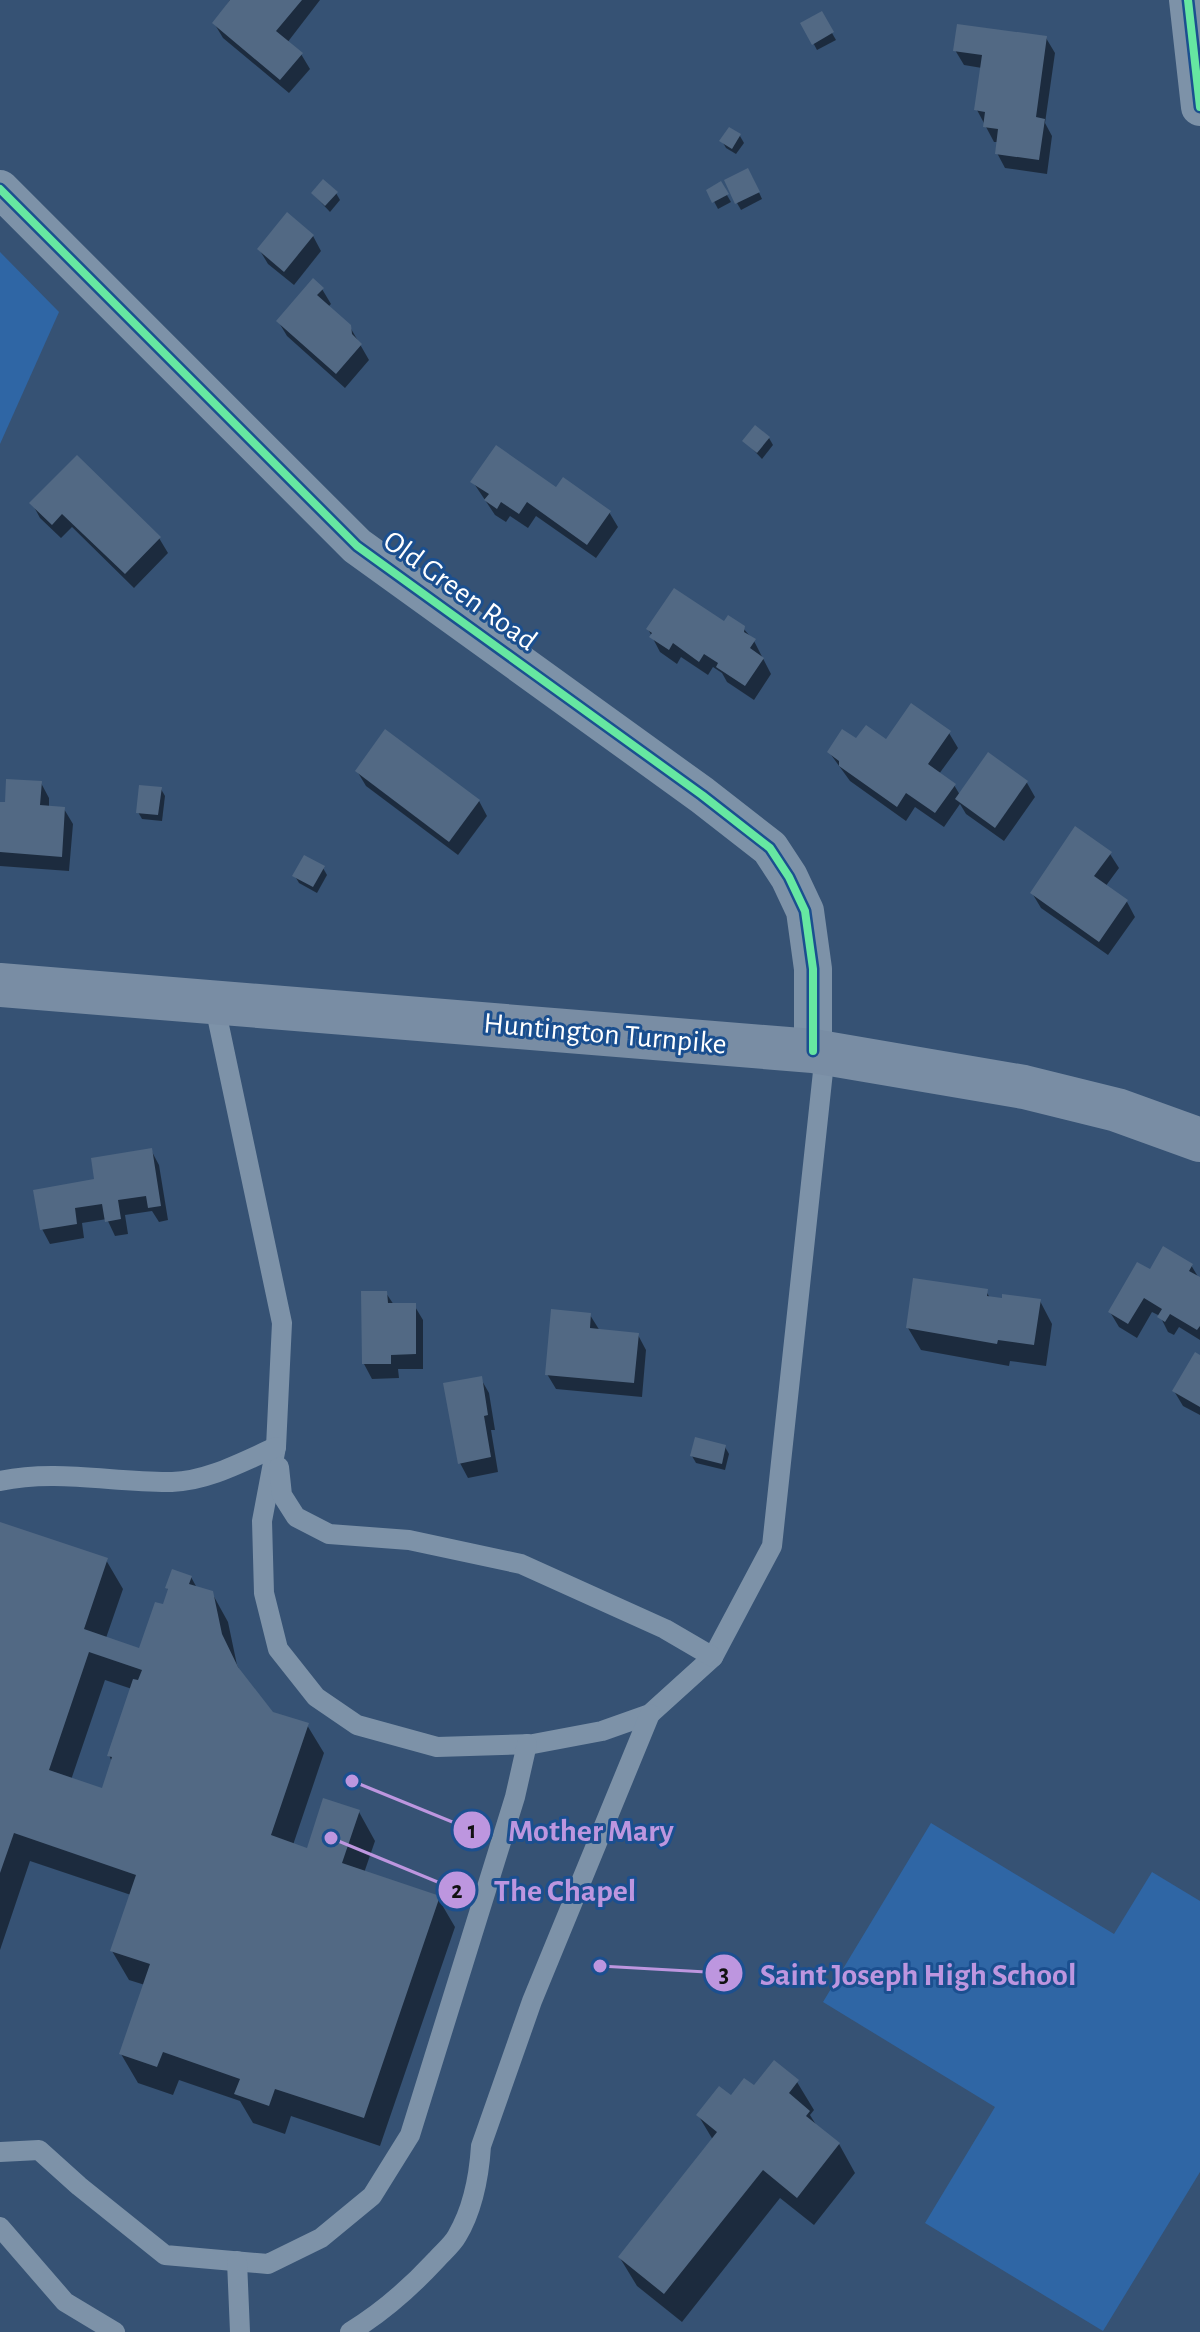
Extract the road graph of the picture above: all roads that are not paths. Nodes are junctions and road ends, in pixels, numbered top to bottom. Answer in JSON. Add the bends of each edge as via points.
{"nodes":[{"id":1,"x":1188,"y":0,"type":"edge"},
{"id":2,"x":1200,"y":107,"type":"edge"},
{"id":3,"x":0,"y":189,"type":"edge"},
{"id":4,"x":0,"y":985,"type":"edge"},
{"id":5,"x":214,"y":1002,"type":"junction"},
{"id":6,"x":819,"y":1052,"type":"junction"},
{"id":7,"x":1200,"y":1140,"type":"edge"},
{"id":8,"x":276,"y":1447,"type":"junction"},
{"id":9,"x":0,"y":1481,"type":"edge"},
{"id":10,"x":713,"y":1657,"type":"junction"},
{"id":11,"x":650,"y":1714,"type":"junction"},
{"id":12,"x":527,"y":1744,"type":"junction"},
{"id":13,"x":0,"y":2152,"type":"edge"},
{"id":14,"x":0,"y":2227,"type":"edge"},
{"id":15,"x":237,"y":2261,"type":"junction"},
{"id":16,"x":115,"y":2332,"type":"edge"},
{"id":17,"x":240,"y":2332,"type":"edge"},
{"id":18,"x":350,"y":2332,"type":"edge"}],
"edges":[{"from":1,"to":2,"type":"street"},
{"from":3,"to":6,"type":"street","name":"Old Green Road","via":[[357,546],[770,848],[805,911]]},
{"from":4,"to":5,"type":"main road","name":"Huntington Turnpike"},
{"from":5,"to":6,"type":"main road","name":"Huntington Turnpike"},
{"from":5,"to":8,"type":"lane","via":[[282,1323]]},
{"from":6,"to":7,"type":"main road","name":"Huntington Turnpike","via":[[1024,1087],[1117,1110]]},
{"from":6,"to":10,"type":"lane","via":[[772,1546]]},
{"from":8,"to":9,"type":"lane","via":[[219,1472],[175,1482],[26,1476]]},
{"from":8,"to":10,"type":"lane","via":[[282,1495],[296,1517],[329,1534],[409,1540],[521,1564],[665,1629]]},
{"from":8,"to":12,"type":"lane","via":[[262,1521],[264,1593],[278,1649],[316,1697],[357,1725],[437,1747]]},
{"from":10,"to":11,"type":"lane"},
{"from":11,"to":12,"type":"lane","via":[[602,1731]]},
{"from":11,"to":18,"type":"lane","via":[[532,2001],[481,2146],[474,2196],[457,2237],[379,2315]]},
{"from":12,"to":15,"type":"lane","via":[[410,2135],[372,2196],[321,2238],[268,2264]]},
{"from":13,"to":15,"type":"lane","via":[[39,2150],[165,2255]]},
{"from":14,"to":16,"type":"lane","via":[[65,2302]]},
{"from":15,"to":17,"type":"lane"}]}
